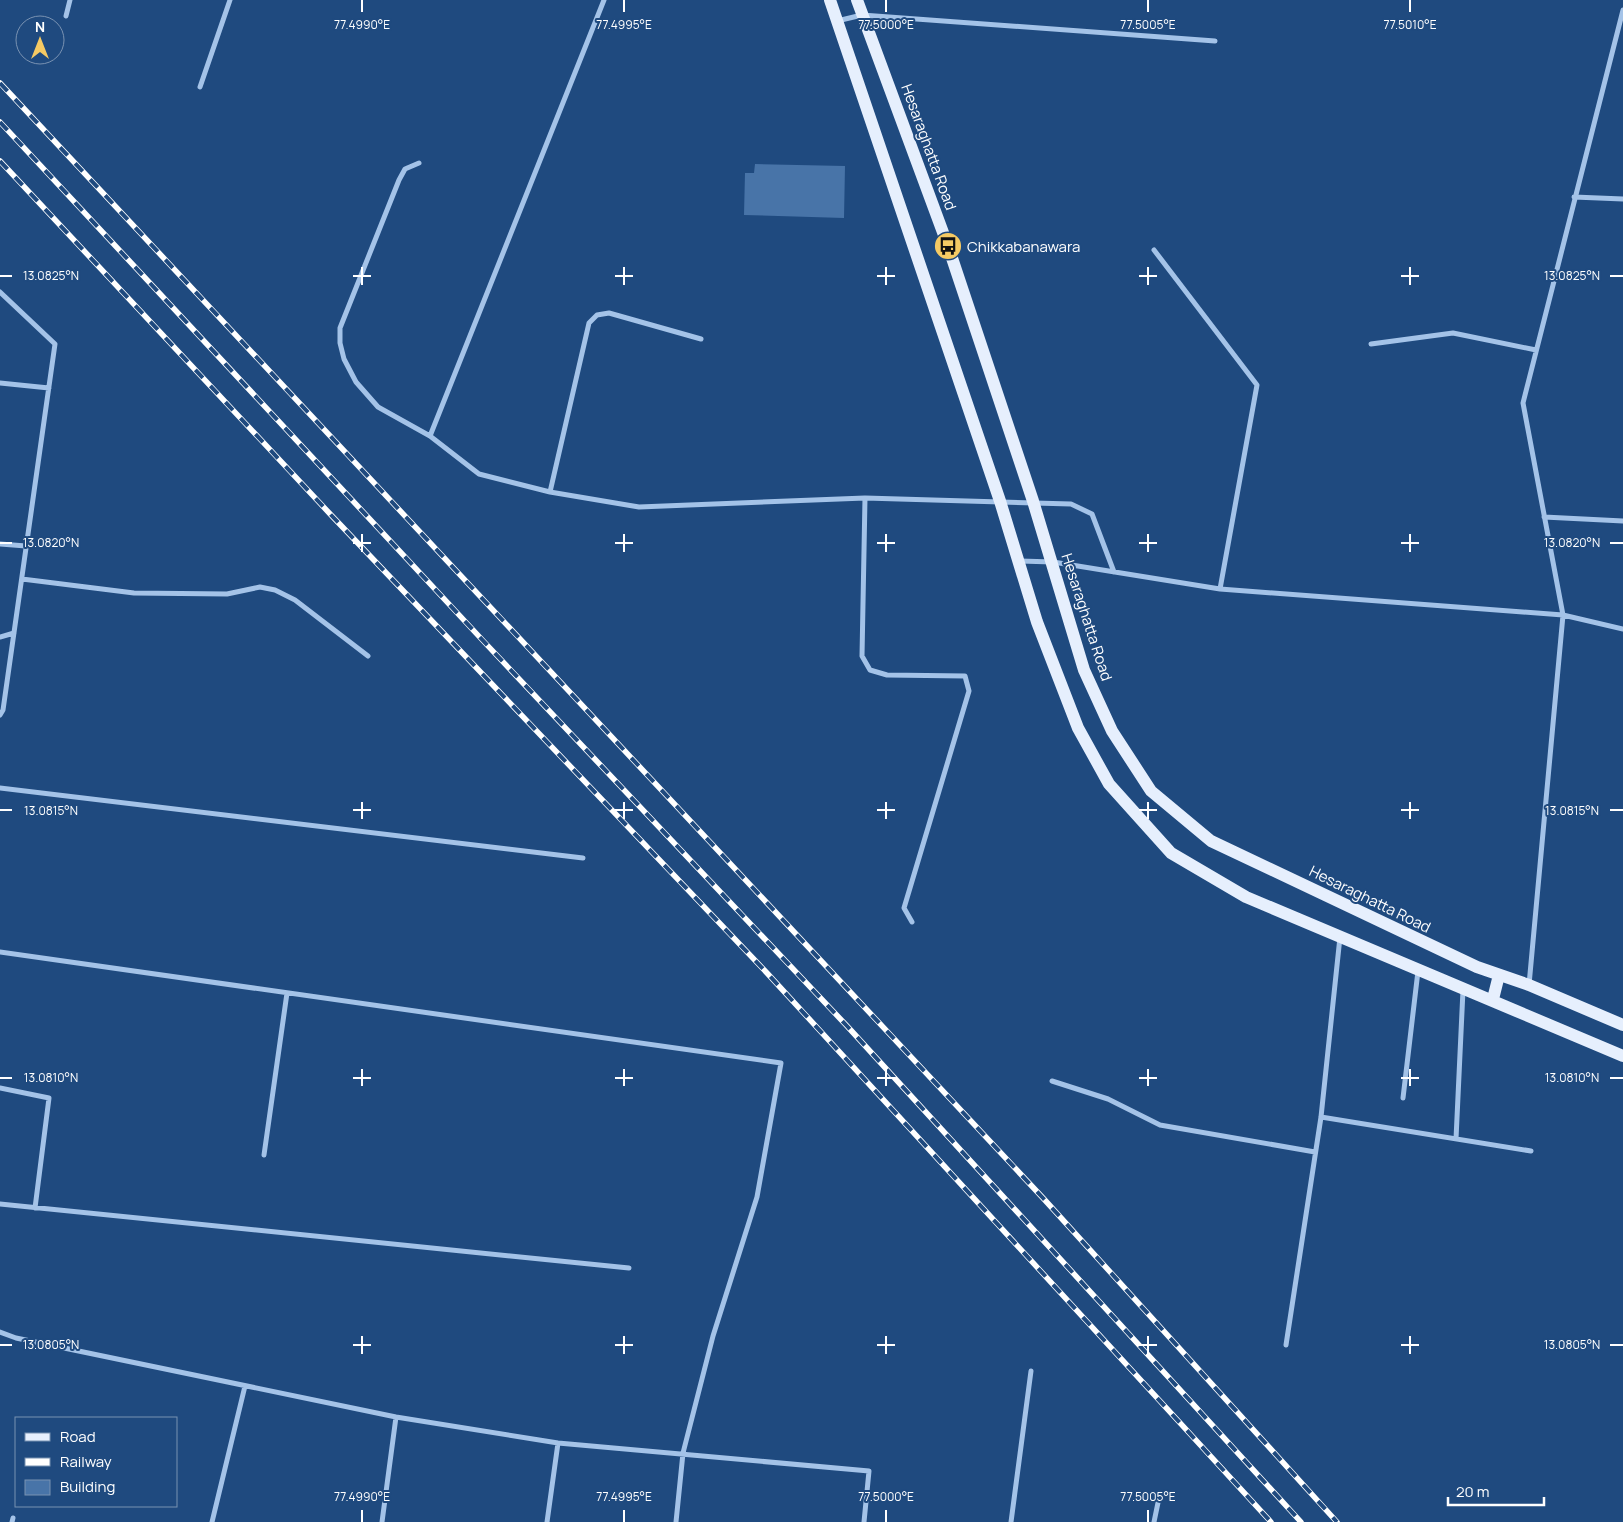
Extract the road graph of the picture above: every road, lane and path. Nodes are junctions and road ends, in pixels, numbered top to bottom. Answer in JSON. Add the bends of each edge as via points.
{"nodes":[{"id":1,"x":70,"y":0,"type":"edge"},
{"id":2,"x":230,"y":0,"type":"edge"},
{"id":3,"x":604,"y":0,"type":"edge"},
{"id":4,"x":830,"y":0,"type":"edge"},
{"id":5,"x":857,"y":0,"type":"edge"},
{"id":6,"x":1623,"y":10,"type":"edge"},
{"id":7,"x":862,"y":15,"type":"junction"},
{"id":8,"x":66,"y":16,"type":"dead end"},
{"id":9,"x":837,"y":21,"type":"junction"},
{"id":10,"x":1215,"y":41,"type":"dead end"},
{"id":11,"x":200,"y":87,"type":"dead end"},
{"id":12,"x":419,"y":163,"type":"dead end"},
{"id":13,"x":1574,"y":197,"type":"junction"},
{"id":14,"x":1623,"y":199,"type":"edge"},
{"id":15,"x":1154,"y":250,"type":"dead end"},
{"id":16,"x":0,"y":292,"type":"edge"},
{"id":17,"x":701,"y":339,"type":"dead end"},
{"id":18,"x":1371,"y":344,"type":"dead end"},
{"id":19,"x":1536,"y":350,"type":"junction"},
{"id":20,"x":0,"y":383,"type":"edge"},
{"id":21,"x":49,"y":388,"type":"junction"},
{"id":22,"x":430,"y":436,"type":"junction"},
{"id":23,"x":550,"y":492,"type":"junction"},
{"id":24,"x":865,"y":498,"type":"junction"},
{"id":25,"x":1000,"y":501,"type":"junction"},
{"id":26,"x":1033,"y":501,"type":"junction"},
{"id":27,"x":1544,"y":517,"type":"junction"},
{"id":28,"x":1623,"y":520,"type":"edge"},
{"id":29,"x":0,"y":544,"type":"edge"},
{"id":30,"x":26,"y":546,"type":"junction"},
{"id":31,"x":1018,"y":561,"type":"junction"},
{"id":32,"x":1053,"y":562,"type":"junction"},
{"id":33,"x":1114,"y":572,"type":"junction"},
{"id":34,"x":22,"y":579,"type":"junction"},
{"id":35,"x":1220,"y":589,"type":"junction"},
{"id":36,"x":1563,"y":615,"type":"junction"},
{"id":37,"x":1623,"y":629,"type":"edge"},
{"id":38,"x":14,"y":633,"type":"junction"},
{"id":39,"x":0,"y":637,"type":"edge"},
{"id":40,"x":368,"y":656,"type":"dead end"},
{"id":41,"x":0,"y":715,"type":"edge"},
{"id":42,"x":0,"y":788,"type":"edge"},
{"id":43,"x":583,"y":858,"type":"dead end"},
{"id":44,"x":912,"y":922,"type":"dead end"},
{"id":45,"x":1340,"y":935,"type":"junction"},
{"id":46,"x":0,"y":952,"type":"edge"},
{"id":47,"x":1418,"y":968,"type":"junction"},
{"id":48,"x":1499,"y":975,"type":"junction"},
{"id":49,"x":1529,"y":985,"type":"junction"},
{"id":50,"x":1464,"y":988,"type":"junction"},
{"id":51,"x":287,"y":992,"type":"junction"},
{"id":52,"x":1493,"y":1000,"type":"junction"},
{"id":53,"x":1623,"y":1025,"type":"edge"},
{"id":54,"x":1623,"y":1056,"type":"edge"},
{"id":55,"x":1052,"y":1081,"type":"dead end"},
{"id":56,"x":0,"y":1088,"type":"edge"},
{"id":57,"x":1403,"y":1098,"type":"dead end"},
{"id":58,"x":1320,"y":1117,"type":"junction"},
{"id":59,"x":1456,"y":1139,"type":"junction"},
{"id":60,"x":1531,"y":1151,"type":"dead end"},
{"id":61,"x":1315,"y":1152,"type":"junction"},
{"id":62,"x":264,"y":1155,"type":"dead end"},
{"id":63,"x":0,"y":1204,"type":"edge"},
{"id":64,"x":35,"y":1208,"type":"junction"},
{"id":65,"x":629,"y":1268,"type":"dead end"},
{"id":66,"x":0,"y":1332,"type":"edge"},
{"id":67,"x":1286,"y":1345,"type":"dead end"},
{"id":68,"x":1031,"y":1372,"type":"dead end"},
{"id":69,"x":245,"y":1386,"type":"junction"},
{"id":70,"x":396,"y":1418,"type":"junction"},
{"id":71,"x":558,"y":1443,"type":"junction"},
{"id":72,"x":683,"y":1453,"type":"junction"},
{"id":73,"x":1160,"y":1493,"type":"dead end"},
{"id":74,"x":212,"y":1522,"type":"edge"},
{"id":75,"x":382,"y":1522,"type":"edge"},
{"id":76,"x":547,"y":1522,"type":"edge"},
{"id":77,"x":676,"y":1522,"type":"edge"},
{"id":78,"x":864,"y":1522,"type":"edge"},
{"id":79,"x":1011,"y":1522,"type":"edge"},
{"id":80,"x":1154,"y":1522,"type":"edge"}],
"edges":[{"from":1,"to":8,"type":"street"},
{"from":2,"to":11,"type":"street"},
{"from":3,"to":22,"type":"street"},
{"from":4,"to":9,"type":"main road"},
{"from":5,"to":7,"type":"main road","name":"Hesaraghatta Road"},
{"from":6,"to":13,"type":"street"},
{"from":7,"to":9,"type":"street"},
{"from":7,"to":10,"type":"street"},
{"from":7,"to":26,"type":"main road","name":"Hesaraghatta Road","via":[[948,246]]},
{"from":9,"to":25,"type":"main road"},
{"from":12,"to":22,"type":"street","via":[[405,169],[399,180],[340,328],[340,343],[356,382],[378,407]]},
{"from":13,"to":14,"type":"street"},
{"from":13,"to":19,"type":"street"},
{"from":15,"to":35,"type":"street","via":[[1257,385]]},
{"from":16,"to":21,"type":"street","via":[[55,344]]},
{"from":17,"to":23,"type":"street","via":[[609,313],[598,315],[589,323]]},
{"from":18,"to":19,"type":"street","via":[[1453,333]]},
{"from":19,"to":27,"type":"street","via":[[1523,403]]},
{"from":20,"to":21,"type":"street"},
{"from":21,"to":30,"type":"street"},
{"from":22,"to":23,"type":"street","via":[[478,474]]},
{"from":23,"to":24,"type":"street","via":[[639,507]]},
{"from":24,"to":25,"type":"street"},
{"from":24,"to":44,"type":"street","via":[[862,656],[870,670],[887,675],[965,676],[970,690],[904,908]]},
{"from":25,"to":26,"type":"street"},
{"from":25,"to":31,"type":"main road"},
{"from":26,"to":32,"type":"main road","name":"Hesaraghatta Road"},
{"from":26,"to":33,"type":"street","via":[[1071,504],[1092,514]]},
{"from":27,"to":28,"type":"street"},
{"from":27,"to":36,"type":"street"},
{"from":29,"to":30,"type":"street"},
{"from":30,"to":34,"type":"street"},
{"from":31,"to":32,"type":"street"},
{"from":31,"to":45,"type":"main road","via":[[1037,622],[1078,728],[1109,784],[1171,853],[1246,897]]},
{"from":32,"to":33,"type":"street"},
{"from":32,"to":48,"type":"main road","name":"Hesaraghatta Road","via":[[1084,670],[1112,731],[1151,790],[1211,841],[1434,948]]},
{"from":33,"to":35,"type":"street"},
{"from":34,"to":38,"type":"street"},
{"from":34,"to":40,"type":"street","via":[[134,593],[226,594],[260,587],[275,590],[295,600]]},
{"from":35,"to":36,"type":"street"},
{"from":36,"to":37,"type":"street"},
{"from":36,"to":49,"type":"street"},
{"from":38,"to":39,"type":"street"},
{"from":38,"to":41,"type":"street"},
{"from":42,"to":43,"type":"street"},
{"from":45,"to":47,"type":"main road"},
{"from":45,"to":58,"type":"street"},
{"from":46,"to":51,"type":"street"},
{"from":47,"to":50,"type":"main road"},
{"from":47,"to":57,"type":"street"},
{"from":48,"to":49,"type":"main road","name":"Hesaraghatta Road"},
{"from":48,"to":52,"type":"main road"},
{"from":49,"to":53,"type":"main road","name":"Hesaraghatta Road"},
{"from":50,"to":52,"type":"main road"},
{"from":50,"to":59,"type":"street"},
{"from":51,"to":62,"type":"street"},
{"from":51,"to":72,"type":"street","via":[[781,1063],[757,1197],[713,1336]]},
{"from":52,"to":54,"type":"main road"},
{"from":55,"to":61,"type":"street","via":[[1108,1099],[1160,1124]]},
{"from":56,"to":64,"type":"street","via":[[49,1098]]},
{"from":58,"to":59,"type":"street"},
{"from":58,"to":61,"type":"street"},
{"from":59,"to":60,"type":"street"},
{"from":61,"to":67,"type":"street"},
{"from":63,"to":64,"type":"street"},
{"from":64,"to":65,"type":"street"},
{"from":66,"to":69,"type":"street"},
{"from":68,"to":79,"type":"street"},
{"from":69,"to":70,"type":"street"},
{"from":69,"to":74,"type":"street"},
{"from":70,"to":71,"type":"street"},
{"from":70,"to":75,"type":"street"},
{"from":71,"to":72,"type":"street"},
{"from":71,"to":76,"type":"street"},
{"from":72,"to":77,"type":"street"},
{"from":72,"to":78,"type":"street","via":[[869,1471]]},
{"from":73,"to":80,"type":"street"}]}
